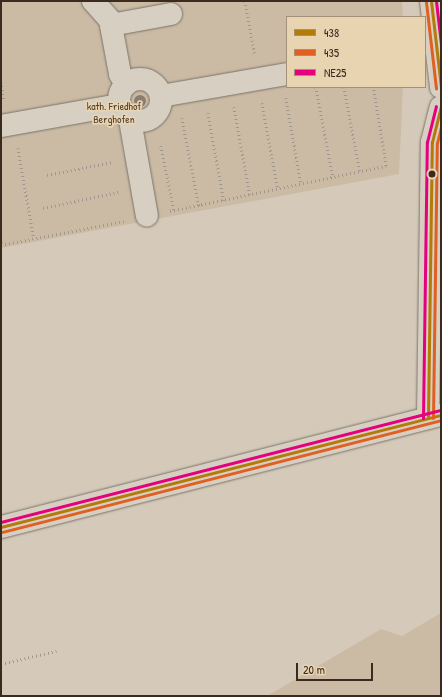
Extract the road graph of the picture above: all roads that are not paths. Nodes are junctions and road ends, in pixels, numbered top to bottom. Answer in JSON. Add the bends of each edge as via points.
{"nodes":[{"id":1,"x":93,"y":1,"type":"edge"},
{"id":2,"x":431,"y":1,"type":"edge"},
{"id":3,"x":170,"y":14,"type":"dead end"},
{"id":4,"x":111,"y":25,"type":"junction"},
{"id":5,"x":431,"y":49,"type":"edge"},
{"id":6,"x":284,"y":75,"type":"edge"},
{"id":7,"x":126,"y":84,"type":"junction"},
{"id":8,"x":441,"y":87,"type":"edge"},
{"id":9,"x":165,"y":101,"type":"junction"},
{"id":10,"x":441,"y":108,"type":"edge"},
{"id":11,"x":125,"y":112,"type":"junction"},
{"id":12,"x":7,"y":125,"type":"edge"},
{"id":13,"x":147,"y":216,"type":"road end"},
{"id":14,"x":435,"y":416,"type":"edge"},
{"id":15,"x":1,"y":527,"type":"edge"}],
"edges":[{"from":1,"to":4,"type":"street","via":[[110,20]]},
{"from":2,"to":5,"type":"street"},
{"from":3,"to":4,"type":"street"},
{"from":4,"to":7,"type":"street","via":[[120,74]]},
{"from":5,"to":8,"type":"street"},
{"from":6,"to":9,"type":"street","via":[[204,89]]},
{"from":7,"to":9,"type":"street","via":[[137,79],[149,81]]},
{"from":7,"to":11,"type":"street","via":[[120,93]]},
{"from":9,"to":11,"type":"street","via":[[141,122]]},
{"from":10,"to":14,"type":"street","via":[[432,142]]},
{"from":11,"to":12,"type":"street"},
{"from":11,"to":13,"type":"street","via":[[137,157]]},
{"from":14,"to":15,"type":"street"}]}
